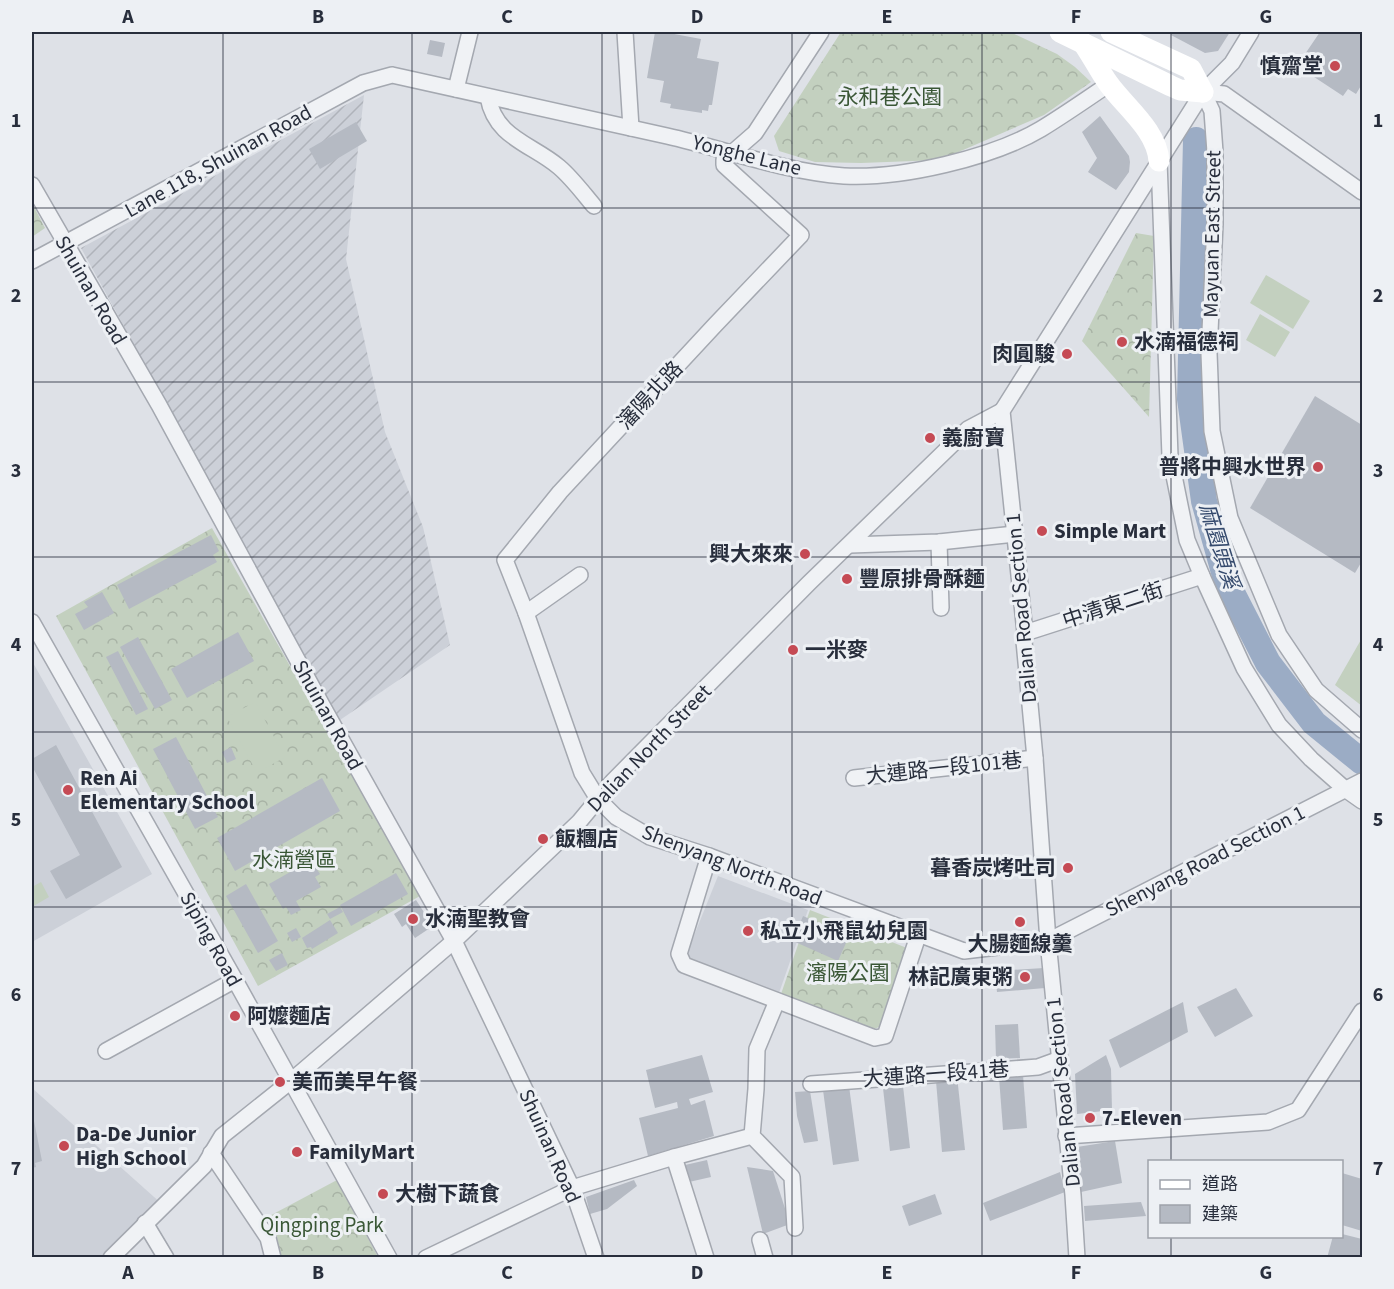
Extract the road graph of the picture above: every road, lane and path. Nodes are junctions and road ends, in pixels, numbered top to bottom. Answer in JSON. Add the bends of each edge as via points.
{"nodes":[{"id":1,"x":470,"y":32,"type":"edge"},
{"id":2,"x":626,"y":32,"type":"edge"},
{"id":3,"x":821,"y":32,"type":"edge"},
{"id":4,"x":1060,"y":32,"type":"edge"},
{"id":5,"x":1112,"y":32,"type":"edge"},
{"id":6,"x":1251,"y":32,"type":"edge"},
{"id":7,"x":1083,"y":43,"type":"junction"},
{"id":8,"x":372,"y":80,"type":"joint"},
{"id":9,"x":1109,"y":84,"type":"junction"},
{"id":10,"x":456,"y":89,"type":"junction"},
{"id":11,"x":1203,"y":92,"type":"junction"},
{"id":12,"x":488,"y":97,"type":"junction"},
{"id":13,"x":631,"y":128,"type":"junction"},
{"id":14,"x":732,"y":153,"type":"junction"},
{"id":15,"x":1159,"y":161,"type":"junction"},
{"id":16,"x":32,"y":185,"type":"edge"},
{"id":17,"x":1360,"y":185,"type":"edge"},
{"id":18,"x":594,"y":206,"type":"dead end"},
{"id":19,"x":65,"y":245,"type":"junction"},
{"id":20,"x":32,"y":261,"type":"edge"},
{"id":21,"x":1002,"y":411,"type":"junction"},
{"id":22,"x":1015,"y":534,"type":"junction"},
{"id":23,"x":939,"y":542,"type":"junction"},
{"id":24,"x":850,"y":545,"type":"junction"},
{"id":25,"x":506,"y":560,"type":"joint"},
{"id":26,"x":580,"y":575,"type":"dead end"},
{"id":27,"x":1202,"y":576,"type":"junction"},
{"id":28,"x":941,"y":608,"type":"dead end"},
{"id":29,"x":526,"y":613,"type":"junction"},
{"id":30,"x":32,"y":622,"type":"edge"},
{"id":31,"x":1025,"y":633,"type":"junction"},
{"id":32,"x":1362,"y":730,"type":"edge"},
{"id":33,"x":1035,"y":758,"type":"junction"},
{"id":34,"x":854,"y":778,"type":"dead end"},
{"id":35,"x":1355,"y":784,"type":"edge"},
{"id":36,"x":598,"y":799,"type":"junction"},
{"id":37,"x":1362,"y":801,"type":"edge"},
{"id":38,"x":709,"y":856,"type":"junction"},
{"id":39,"x":919,"y":933,"type":"junction"},
{"id":40,"x":454,"y":940,"type":"junction"},
{"id":41,"x":1048,"y":941,"type":"junction"},
{"id":42,"x":235,"y":980,"type":"junction"},
{"id":43,"x":777,"y":1001,"type":"junction"},
{"id":44,"x":1362,"y":1011,"type":"edge"},
{"id":45,"x":106,"y":1051,"type":"dead end"},
{"id":46,"x":1060,"y":1059,"type":"junction"},
{"id":47,"x":291,"y":1082,"type":"junction"},
{"id":48,"x":811,"y":1084,"type":"dead end"},
{"id":49,"x":752,"y":1136,"type":"junction"},
{"id":50,"x":1066,"y":1136,"type":"junction"},
{"id":51,"x":674,"y":1157,"type":"junction"},
{"id":52,"x":208,"y":1159,"type":"junction"},
{"id":53,"x":572,"y":1188,"type":"junction"},
{"id":54,"x":145,"y":1223,"type":"junction"},
{"id":55,"x":795,"y":1228,"type":"dead end"},
{"id":56,"x":760,"y":1240,"type":"dead end"},
{"id":57,"x":111,"y":1257,"type":"edge"},
{"id":58,"x":166,"y":1257,"type":"edge"},
{"id":59,"x":273,"y":1257,"type":"edge"},
{"id":60,"x":389,"y":1257,"type":"edge"},
{"id":61,"x":426,"y":1257,"type":"edge"},
{"id":62,"x":596,"y":1257,"type":"edge"},
{"id":63,"x":706,"y":1257,"type":"edge"},
{"id":64,"x":765,"y":1257,"type":"edge"},
{"id":65,"x":1077,"y":1257,"type":"edge"}],
"edges":[{"from":1,"to":10,"type":"street"},
{"from":2,"to":13,"type":"street"},
{"from":3,"to":14,"type":"street","via":[[755,132]]},
{"from":4,"to":7,"type":"street"},
{"from":5,"to":11,"type":"street","via":[[1191,69]]},
{"from":6,"to":11,"type":"street","via":[[1232,63]]},
{"from":7,"to":9,"type":"street"},
{"from":7,"to":11,"type":"street","via":[[1180,90]]},
{"from":8,"to":10,"type":"street","name":"Yonghe Lane","via":[[393,75]]},
{"from":8,"to":19,"type":"street","name":"Lane 118, Shuinan Road"},
{"from":9,"to":14,"type":"street","name":"Yonghe Lane","via":[[1039,130],[993,151],[929,167],[845,176]]},
{"from":9,"to":15,"type":"street","via":[[1143,125]]},
{"from":10,"to":12,"type":"street","name":"Yonghe Lane"},
{"from":11,"to":15,"type":"street"},
{"from":11,"to":17,"type":"street","via":[[1224,94]]},
{"from":11,"to":32,"type":"street","name":"Mayuan East Street","via":[[1212,111],[1215,152],[1209,353],[1212,431],[1230,518],[1280,635],[1316,690]]},
{"from":12,"to":13,"type":"street","name":"Yonghe Lane"},
{"from":12,"to":18,"type":"street","via":[[490,110],[509,136],[559,167]]},
{"from":13,"to":14,"type":"street","name":"Yonghe Lane"},
{"from":14,"to":25,"type":"street","name":"瀋陽北路","via":[[724,165],[801,235],[560,492]]},
{"from":15,"to":21,"type":"street"},
{"from":15,"to":27,"type":"street","via":[[1170,456],[1187,540]]},
{"from":16,"to":19,"type":"street","name":"Shuinan Road"},
{"from":19,"to":20,"type":"street","name":"Lane 118, Shuinan Road"},
{"from":19,"to":40,"type":"street","name":"Shuinan Road","via":[[159,405]]},
{"from":21,"to":22,"type":"street","name":"Dalian Road Section 1"},
{"from":21,"to":24,"type":"street","name":"Dalian North Street","via":[[968,429]]},
{"from":22,"to":23,"type":"street"},
{"from":22,"to":31,"type":"street","name":"Dalian Road Section 1"},
{"from":23,"to":24,"type":"street"},
{"from":23,"to":28,"type":"street"},
{"from":24,"to":36,"type":"street","name":"Dalian North Street"},
{"from":25,"to":29,"type":"street","name":"Shenyang North Road"},
{"from":26,"to":29,"type":"street"},
{"from":27,"to":31,"type":"street","name":"中清東二街"},
{"from":27,"to":35,"type":"street","via":[[1244,668],[1279,725],[1311,759]]},
{"from":29,"to":36,"type":"street","name":"Shenyang North Road","via":[[582,773]]},
{"from":30,"to":42,"type":"street","name":"Siping Road"},
{"from":31,"to":33,"type":"street","name":"Dalian Road Section 1"},
{"from":33,"to":34,"type":"street","name":"大連路一段101巷"},
{"from":33,"to":41,"type":"street","name":"Dalian Road Section 1"},
{"from":35,"to":37,"type":"street"},
{"from":35,"to":41,"type":"street","name":"Shenyang Road Section 1"},
{"from":36,"to":38,"type":"street","name":"Shenyang North Road","via":[[616,817],[650,837]]},
{"from":36,"to":40,"type":"street","name":"Dalian North Street","via":[[579,822]]},
{"from":38,"to":39,"type":"street","name":"Shenyang North Road"},
{"from":38,"to":43,"type":"street","via":[[678,954],[684,965]]},
{"from":39,"to":41,"type":"street","name":"Shenyang North Road","via":[[964,951]]},
{"from":39,"to":43,"type":"street","via":[[885,1036],[875,1038]]},
{"from":40,"to":47,"type":"street","name":"Dalian North Street"},
{"from":40,"to":53,"type":"street","name":"Shuinan Road"},
{"from":41,"to":46,"type":"street","name":"Dalian Road Section 1"},
{"from":42,"to":45,"type":"street"},
{"from":42,"to":47,"type":"street","name":"Siping Road"},
{"from":43,"to":49,"type":"street","via":[[757,1049]]},
{"from":44,"to":50,"type":"street","via":[[1298,1110],[1268,1122]]},
{"from":46,"to":48,"type":"street","name":"大連路一段41巷","via":[[1038,1068]]},
{"from":46,"to":50,"type":"street","name":"Dalian Road Section 1"},
{"from":47,"to":52,"type":"street","name":"Dalian North Street","via":[[222,1136]]},
{"from":47,"to":60,"type":"street","name":"Siping Road"},
{"from":49,"to":51,"type":"street"},
{"from":49,"to":55,"type":"street","via":[[792,1177]]},
{"from":50,"to":65,"type":"street","name":"Dalian Road Section 1"},
{"from":51,"to":53,"type":"street"},
{"from":51,"to":63,"type":"street"},
{"from":52,"to":54,"type":"street","name":"Dalian North Street"},
{"from":52,"to":59,"type":"street","via":[[268,1238]]},
{"from":53,"to":61,"type":"street"},
{"from":53,"to":62,"type":"street","name":"Shuinan Road"},
{"from":54,"to":57,"type":"street","name":"Dalian North Street"},
{"from":54,"to":58,"type":"street"},
{"from":56,"to":64,"type":"street"}]}
